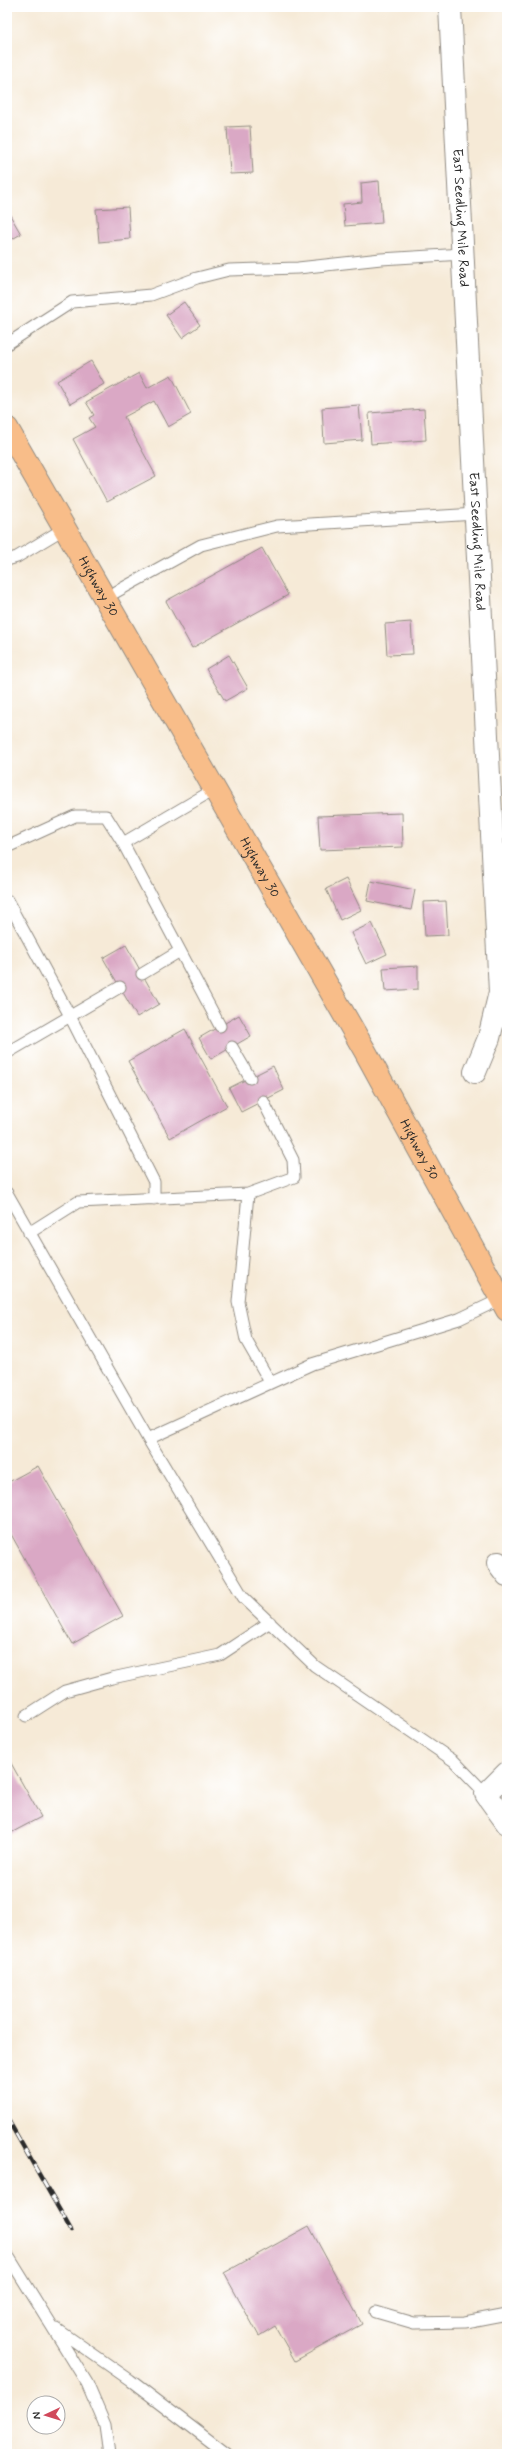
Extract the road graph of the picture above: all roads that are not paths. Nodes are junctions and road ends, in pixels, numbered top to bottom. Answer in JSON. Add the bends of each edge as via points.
{"nodes":[{"id":1,"x":450,"y":7,"type":"edge"},
{"id":2,"x":463,"y":254,"type":"junction"},
{"id":3,"x":7,"y":344,"type":"edge"},
{"id":4,"x":7,"y":428,"type":"edge"},
{"id":5,"x":476,"y":514,"type":"junction"},
{"id":6,"x":65,"y":528,"type":"junction"},
{"id":7,"x":7,"y":560,"type":"edge"},
{"id":8,"x":105,"y":598,"type":"junction"},
{"id":9,"x":214,"y":789,"type":"junction"},
{"id":10,"x":123,"y":843,"type":"junction"},
{"id":11,"x":7,"y":847,"type":"edge"},
{"id":12,"x":7,"y":900,"type":"edge"},
{"id":13,"x":180,"y":951,"type":"junction"},
{"id":14,"x":142,"y":974,"type":"dead end"},
{"id":15,"x":120,"y":987,"type":"dead end"},
{"id":16,"x":70,"y":1016,"type":"junction"},
{"id":17,"x":220,"y":1026,"type":"dead end"},
{"id":18,"x":232,"y":1047,"type":"dead end"},
{"id":19,"x":7,"y":1053,"type":"edge"},
{"id":20,"x":474,"y":1072,"type":"dead end"},
{"id":21,"x":250,"y":1078,"type":"dead end"},
{"id":22,"x":263,"y":1101,"type":"dead end"},
{"id":23,"x":7,"y":1193,"type":"edge"},
{"id":24,"x":248,"y":1194,"type":"junction"},
{"id":25,"x":154,"y":1199,"type":"junction"},
{"id":26,"x":10,"y":1206,"type":"edge"},
{"id":27,"x":29,"y":1233,"type":"junction"},
{"id":28,"x":504,"y":1304,"type":"edge"},
{"id":29,"x":270,"y":1382,"type":"junction"},
{"id":30,"x":148,"y":1439,"type":"junction"},
{"id":31,"x":270,"y":1622,"type":"junction"},
{"id":32,"x":26,"y":1716,"type":"dead end"},
{"id":33,"x":507,"y":1773,"type":"edge"},
{"id":34,"x":486,"y":1794,"type":"junction"},
{"id":35,"x":507,"y":1823,"type":"edge"},
{"id":36,"x":7,"y":2254,"type":"edge"},
{"id":37,"x":376,"y":2312,"type":"dead end"},
{"id":38,"x":507,"y":2314,"type":"edge"},
{"id":39,"x":54,"y":2327,"type":"junction"},
{"id":40,"x":109,"y":2454,"type":"edge"},
{"id":41,"x":227,"y":2454,"type":"edge"}],
"edges":[{"from":1,"to":2,"type":"street","name":"East Seedling Mile Road"},
{"from":2,"to":3,"type":"lane","via":[[381,258],[298,268],[229,270],[197,278],[151,295],[72,302]]},
{"from":2,"to":5,"type":"street","name":"East Seedling Mile Road"},
{"from":4,"to":6,"type":"highway","name":"Highway 30"},
{"from":5,"to":8,"type":"lane","via":[[277,526],[201,545]]},
{"from":5,"to":20,"type":"street","name":"East Seedling Mile Road","via":[[500,992],[489,1038]]},
{"from":6,"to":7,"type":"lane","via":[[17,557]]},
{"from":6,"to":8,"type":"highway","name":"Highway 30"},
{"from":8,"to":9,"type":"highway","name":"Highway 30"},
{"from":9,"to":10,"type":"lane"},
{"from":9,"to":28,"type":"highway","name":"Highway 30","via":[[365,1050]]},
{"from":10,"to":11,"type":"lane","via":[[106,816],[75,816]]},
{"from":10,"to":13,"type":"lane"},
{"from":12,"to":16,"type":"lane"},
{"from":13,"to":14,"type":"lane"},
{"from":13,"to":17,"type":"lane"},
{"from":15,"to":16,"type":"lane"},
{"from":16,"to":19,"type":"lane"},
{"from":16,"to":25,"type":"lane","via":[[154,1182]]},
{"from":18,"to":21,"type":"lane"},
{"from":22,"to":24,"type":"lane","via":[[293,1160],[294,1177]]},
{"from":23,"to":26,"type":"lane"},
{"from":24,"to":25,"type":"lane"},
{"from":24,"to":29,"type":"lane","via":[[238,1302],[246,1340]]},
{"from":25,"to":27,"type":"lane","via":[[78,1202]]},
{"from":26,"to":27,"type":"lane"},
{"from":27,"to":30,"type":"lane"},
{"from":28,"to":29,"type":"lane","via":[[312,1364]]},
{"from":29,"to":30,"type":"lane"},
{"from":30,"to":31,"type":"lane","via":[[243,1597]]},
{"from":31,"to":32,"type":"lane","via":[[220,1655],[112,1678],[66,1691]]},
{"from":31,"to":34,"type":"lane","via":[[316,1666],[454,1761]]},
{"from":33,"to":34,"type":"street"},
{"from":34,"to":35,"type":"street"},
{"from":36,"to":39,"type":"lane"},
{"from":37,"to":38,"type":"lane","via":[[414,2323],[465,2322]]},
{"from":39,"to":40,"type":"lane","via":[[87,2383],[105,2425]]},
{"from":39,"to":41,"type":"lane","via":[[130,2380]]}]}
